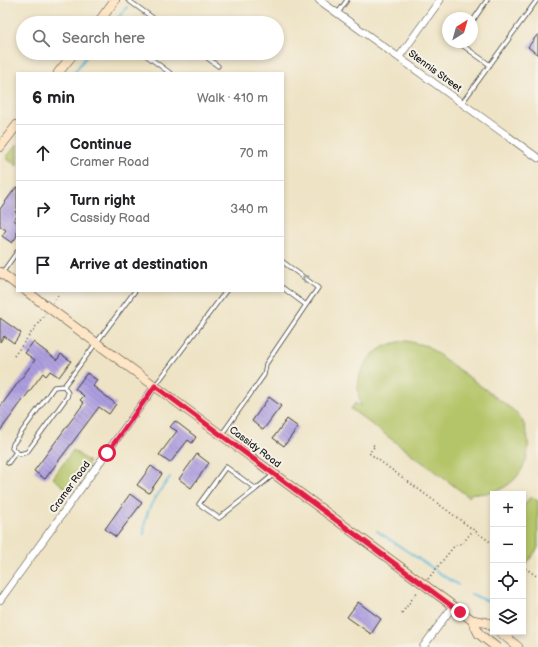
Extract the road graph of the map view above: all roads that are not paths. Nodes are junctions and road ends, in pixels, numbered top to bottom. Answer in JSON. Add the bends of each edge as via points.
{"nodes":[{"id":1,"x":115,"y":0,"type":"edge"},
{"id":2,"x":128,"y":0,"type":"edge"},
{"id":3,"x":320,"y":0,"type":"edge"},
{"id":4,"x":347,"y":0,"type":"edge"},
{"id":5,"x":440,"y":0,"type":"edge"},
{"id":6,"x":487,"y":0,"type":"edge"},
{"id":7,"x":537,"y":0,"type":"edge"},
{"id":8,"x":338,"y":13,"type":"junction"},
{"id":9,"x":478,"y":13,"type":"edge"},
{"id":10,"x":103,"y":16,"type":"edge"},
{"id":11,"x":150,"y":16,"type":"edge"},
{"id":12,"x":466,"y":48,"type":"edge"},
{"id":13,"x":399,"y":57,"type":"junction"},
{"id":14,"x":68,"y":60,"type":"edge"},
{"id":15,"x":152,"y":60,"type":"edge"},
{"id":16,"x":210,"y":60,"type":"edge"},
{"id":17,"x":490,"y":65,"type":"junction"},
{"id":18,"x":218,"y":66,"type":"dead end"},
{"id":19,"x":59,"y":72,"type":"edge"},
{"id":20,"x":169,"y":72,"type":"edge"},
{"id":21,"x":462,"y":103,"type":"junction"},
{"id":22,"x":16,"y":126,"type":"edge"},
{"id":23,"x":0,"y":147,"type":"edge"},
{"id":24,"x":538,"y":158,"type":"edge"},
{"id":25,"x":16,"y":253,"type":"edge"},
{"id":26,"x":284,"y":263,"type":"edge"},
{"id":27,"x":0,"y":273,"type":"edge"},
{"id":28,"x":16,"y":283,"type":"edge"},
{"id":29,"x":284,"y":289,"type":"edge"},
{"id":30,"x":27,"y":292,"type":"edge"},
{"id":31,"x":134,"y":292,"type":"edge"},
{"id":32,"x":225,"y":292,"type":"edge"},
{"id":33,"x":306,"y":305,"type":"junction"},
{"id":34,"x":96,"y":343,"type":"junction"},
{"id":35,"x":64,"y":386,"type":"junction"},
{"id":36,"x":155,"y":386,"type":"junction"},
{"id":37,"x":221,"y":435,"type":"junction"},
{"id":38,"x":16,"y":452,"type":"junction"},
{"id":39,"x":8,"y":463,"type":"dead end"},
{"id":40,"x":274,"y":474,"type":"junction"},
{"id":41,"x":256,"y":489,"type":"junction"},
{"id":42,"x":0,"y":600,"type":"edge"},
{"id":43,"x":453,"y":606,"type":"junction"},
{"id":44,"x":472,"y":620,"type":"junction"},
{"id":45,"x":490,"y":625,"type":"edge"},
{"id":46,"x":504,"y":635,"type":"edge"},
{"id":47,"x":423,"y":647,"type":"edge"},
{"id":48,"x":496,"y":647,"type":"edge"},
{"id":49,"x":518,"y":647,"type":"edge"}],
"edges":[{"from":1,"to":10,"type":"street"},
{"from":2,"to":11,"type":"lane"},
{"from":3,"to":8,"type":"street","name":"Stennis Street"},
{"from":4,"to":8,"type":"lane"},
{"from":5,"to":13,"type":"street"},
{"from":6,"to":9,"type":"lane"},
{"from":7,"to":17,"type":"lane"},
{"from":8,"to":13,"type":"street","name":"Stennis Street"},
{"from":12,"to":17,"type":"lane"},
{"from":13,"to":21,"type":"street","name":"Stennis Street"},
{"from":14,"to":19,"type":"street"},
{"from":15,"to":20,"type":"lane"},
{"from":16,"to":18,"type":"lane"},
{"from":17,"to":21,"type":"lane"},
{"from":21,"to":24,"type":"street","name":"Stennis Street"},
{"from":22,"to":23,"type":"street"},
{"from":25,"to":27,"type":"lane"},
{"from":33,"to":26,"type":"lane","one_way":true,"via":[[318,288]]},
{"from":27,"to":28,"type":"street"},
{"from":29,"to":33,"type":"lane"},
{"from":30,"to":34,"type":"street","name":"Cassidy Road"},
{"from":31,"to":34,"type":"lane"},
{"from":32,"to":36,"type":"lane"},
{"from":33,"to":37,"type":"lane","via":[[266,364],[264,375]]},
{"from":34,"to":35,"type":"lane"},
{"from":34,"to":36,"type":"street","name":"Cassidy Road"},
{"from":35,"to":38,"type":"lane","via":[[54,387],[13,444],[12,448]]},
{"from":35,"to":38,"type":"lane","via":[[68,393],[67,397],[27,452]]},
{"from":36,"to":37,"type":"street","name":"Cassidy Road"},
{"from":36,"to":42,"type":"street","name":"Cramer Road"},
{"from":37,"to":40,"type":"street","name":"Cassidy Road"},
{"from":38,"to":39,"type":"lane"},
{"from":40,"to":41,"type":"lane"},
{"from":40,"to":43,"type":"street","name":"Cassidy Road"},
{"from":41,"to":41,"type":"lane","via":[[226,467],[199,504],[219,518]]},
{"from":43,"to":44,"type":"street","name":"Cassidy Road"},
{"from":43,"to":47,"type":"street"},
{"from":44,"to":45,"type":"street","name":"Cassidy Road"},
{"from":44,"to":48,"type":"street","name":"Cassidy Road","via":[[479,634]]},
{"from":46,"to":49,"type":"street"}]}
